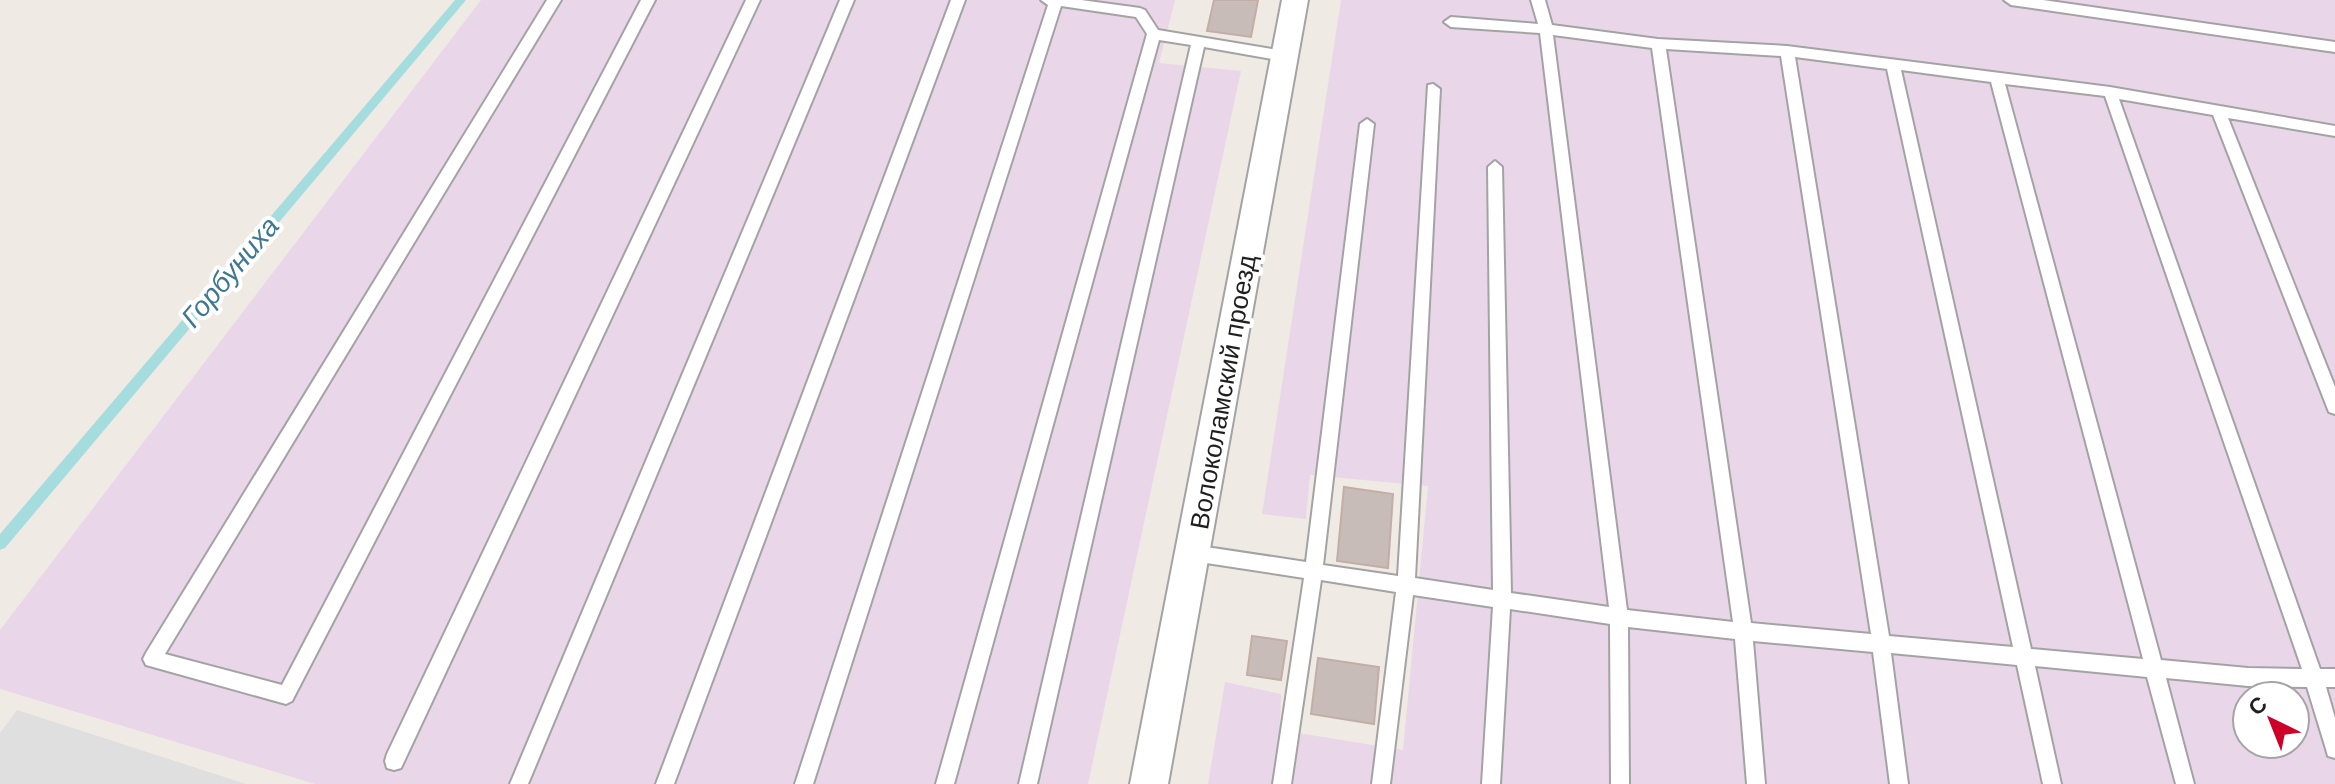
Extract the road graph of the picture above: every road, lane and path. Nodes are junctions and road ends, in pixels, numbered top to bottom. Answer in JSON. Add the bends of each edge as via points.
{"nodes":[{"id":1,"x":554,"y":0,"type":"edge"},
{"id":2,"x":648,"y":0,"type":"edge"},
{"id":3,"x":753,"y":0,"type":"edge"},
{"id":4,"x":847,"y":0,"type":"edge"},
{"id":5,"x":958,"y":0,"type":"edge"},
{"id":6,"x":1052,"y":0,"type":"edge"},
{"id":7,"x":1295,"y":0,"type":"edge"},
{"id":8,"x":1538,"y":0,"type":"edge"},
{"id":9,"x":2011,"y":0,"type":"edge"},
{"id":10,"x":1142,"y":6,"type":"edge"},
{"id":11,"x":1451,"y":22,"type":"dead end"},
{"id":12,"x":1546,"y":29,"type":"junction"},
{"id":13,"x":1154,"y":34,"type":"junction"},
{"id":14,"x":1198,"y":43,"type":"junction"},
{"id":15,"x":1658,"y":44,"type":"junction"},
{"id":16,"x":2335,"y":47,"type":"edge"},
{"id":17,"x":1787,"y":51,"type":"junction"},
{"id":18,"x":1284,"y":56,"type":"junction"},
{"id":19,"x":1893,"y":66,"type":"junction"},
{"id":20,"x":1997,"y":80,"type":"junction"},
{"id":21,"x":1433,"y":89,"type":"dead end"},
{"id":22,"x":2110,"y":92,"type":"junction"},
{"id":23,"x":2218,"y":109,"type":"junction"},
{"id":24,"x":1367,"y":124,"type":"dead end"},
{"id":25,"x":2335,"y":131,"type":"edge"},
{"id":26,"x":1495,"y":167,"type":"dead end"},
{"id":27,"x":2335,"y":407,"type":"edge"},
{"id":28,"x":1193,"y":553,"type":"junction"},
{"id":29,"x":1314,"y":570,"type":"junction"},
{"id":30,"x":1406,"y":584,"type":"junction"},
{"id":31,"x":1502,"y":599,"type":"junction"},
{"id":32,"x":1619,"y":618,"type":"junction"},
{"id":33,"x":1743,"y":631,"type":"junction"},
{"id":34,"x":1881,"y":643,"type":"junction"},
{"id":35,"x":2024,"y":656,"type":"junction"},
{"id":36,"x":2153,"y":668,"type":"junction"},
{"id":37,"x":2314,"y":678,"type":"junction"},
{"id":38,"x":2335,"y":678,"type":"edge"},
{"id":39,"x":2335,"y":749,"type":"edge"},
{"id":40,"x":394,"y":761,"type":"dead end"},
{"id":41,"x":519,"y":784,"type":"edge"},
{"id":42,"x":665,"y":784,"type":"edge"},
{"id":43,"x":804,"y":784,"type":"edge"},
{"id":44,"x":945,"y":784,"type":"edge"},
{"id":45,"x":1028,"y":784,"type":"edge"},
{"id":46,"x":1149,"y":784,"type":"edge"},
{"id":47,"x":1282,"y":784,"type":"edge"},
{"id":48,"x":1381,"y":784,"type":"edge"},
{"id":49,"x":1491,"y":784,"type":"edge"},
{"id":50,"x":1620,"y":784,"type":"edge"},
{"id":51,"x":1756,"y":784,"type":"edge"},
{"id":52,"x":1899,"y":784,"type":"edge"},
{"id":53,"x":2052,"y":784,"type":"edge"},
{"id":54,"x":2185,"y":784,"type":"edge"}],
"edges":[{"from":1,"to":2,"type":"lane","via":[[152,659],[286,695]]},
{"from":3,"to":40,"type":"lane"},
{"from":4,"to":41,"type":"lane"},
{"from":5,"to":42,"type":"lane"},
{"from":6,"to":10,"type":"lane"},
{"from":6,"to":43,"type":"lane"},
{"from":7,"to":18,"type":"street","name":"Волоколамский проезд"},
{"from":8,"to":12,"type":"lane"},
{"from":9,"to":16,"type":"lane"},
{"from":10,"to":13,"type":"lane"},
{"from":11,"to":12,"type":"lane"},
{"from":12,"to":15,"type":"lane"},
{"from":12,"to":32,"type":"lane"},
{"from":13,"to":14,"type":"lane"},
{"from":13,"to":44,"type":"lane"},
{"from":14,"to":18,"type":"lane"},
{"from":14,"to":45,"type":"lane"},
{"from":15,"to":17,"type":"lane"},
{"from":15,"to":33,"type":"lane"},
{"from":17,"to":19,"type":"lane"},
{"from":17,"to":34,"type":"lane"},
{"from":18,"to":28,"type":"street","name":"Волоколамский проезд"},
{"from":19,"to":20,"type":"lane"},
{"from":19,"to":35,"type":"lane"},
{"from":20,"to":22,"type":"lane"},
{"from":20,"to":36,"type":"lane"},
{"from":21,"to":30,"type":"lane"},
{"from":22,"to":23,"type":"lane"},
{"from":22,"to":37,"type":"lane"},
{"from":23,"to":25,"type":"lane"},
{"from":23,"to":27,"type":"lane"},
{"from":24,"to":29,"type":"lane"},
{"from":26,"to":31,"type":"lane"},
{"from":28,"to":29,"type":"lane"},
{"from":28,"to":46,"type":"street","name":"Волоколамский проезд"},
{"from":29,"to":30,"type":"lane"},
{"from":29,"to":47,"type":"lane"},
{"from":30,"to":31,"type":"lane"},
{"from":30,"to":48,"type":"lane"},
{"from":31,"to":32,"type":"lane"},
{"from":31,"to":49,"type":"lane"},
{"from":32,"to":33,"type":"lane"},
{"from":32,"to":50,"type":"lane"},
{"from":33,"to":34,"type":"lane"},
{"from":33,"to":51,"type":"lane"},
{"from":34,"to":35,"type":"lane"},
{"from":34,"to":52,"type":"lane"},
{"from":35,"to":36,"type":"lane"},
{"from":35,"to":53,"type":"lane"},
{"from":36,"to":37,"type":"lane"},
{"from":36,"to":54,"type":"lane"},
{"from":37,"to":38,"type":"lane"},
{"from":37,"to":39,"type":"lane"}]}
